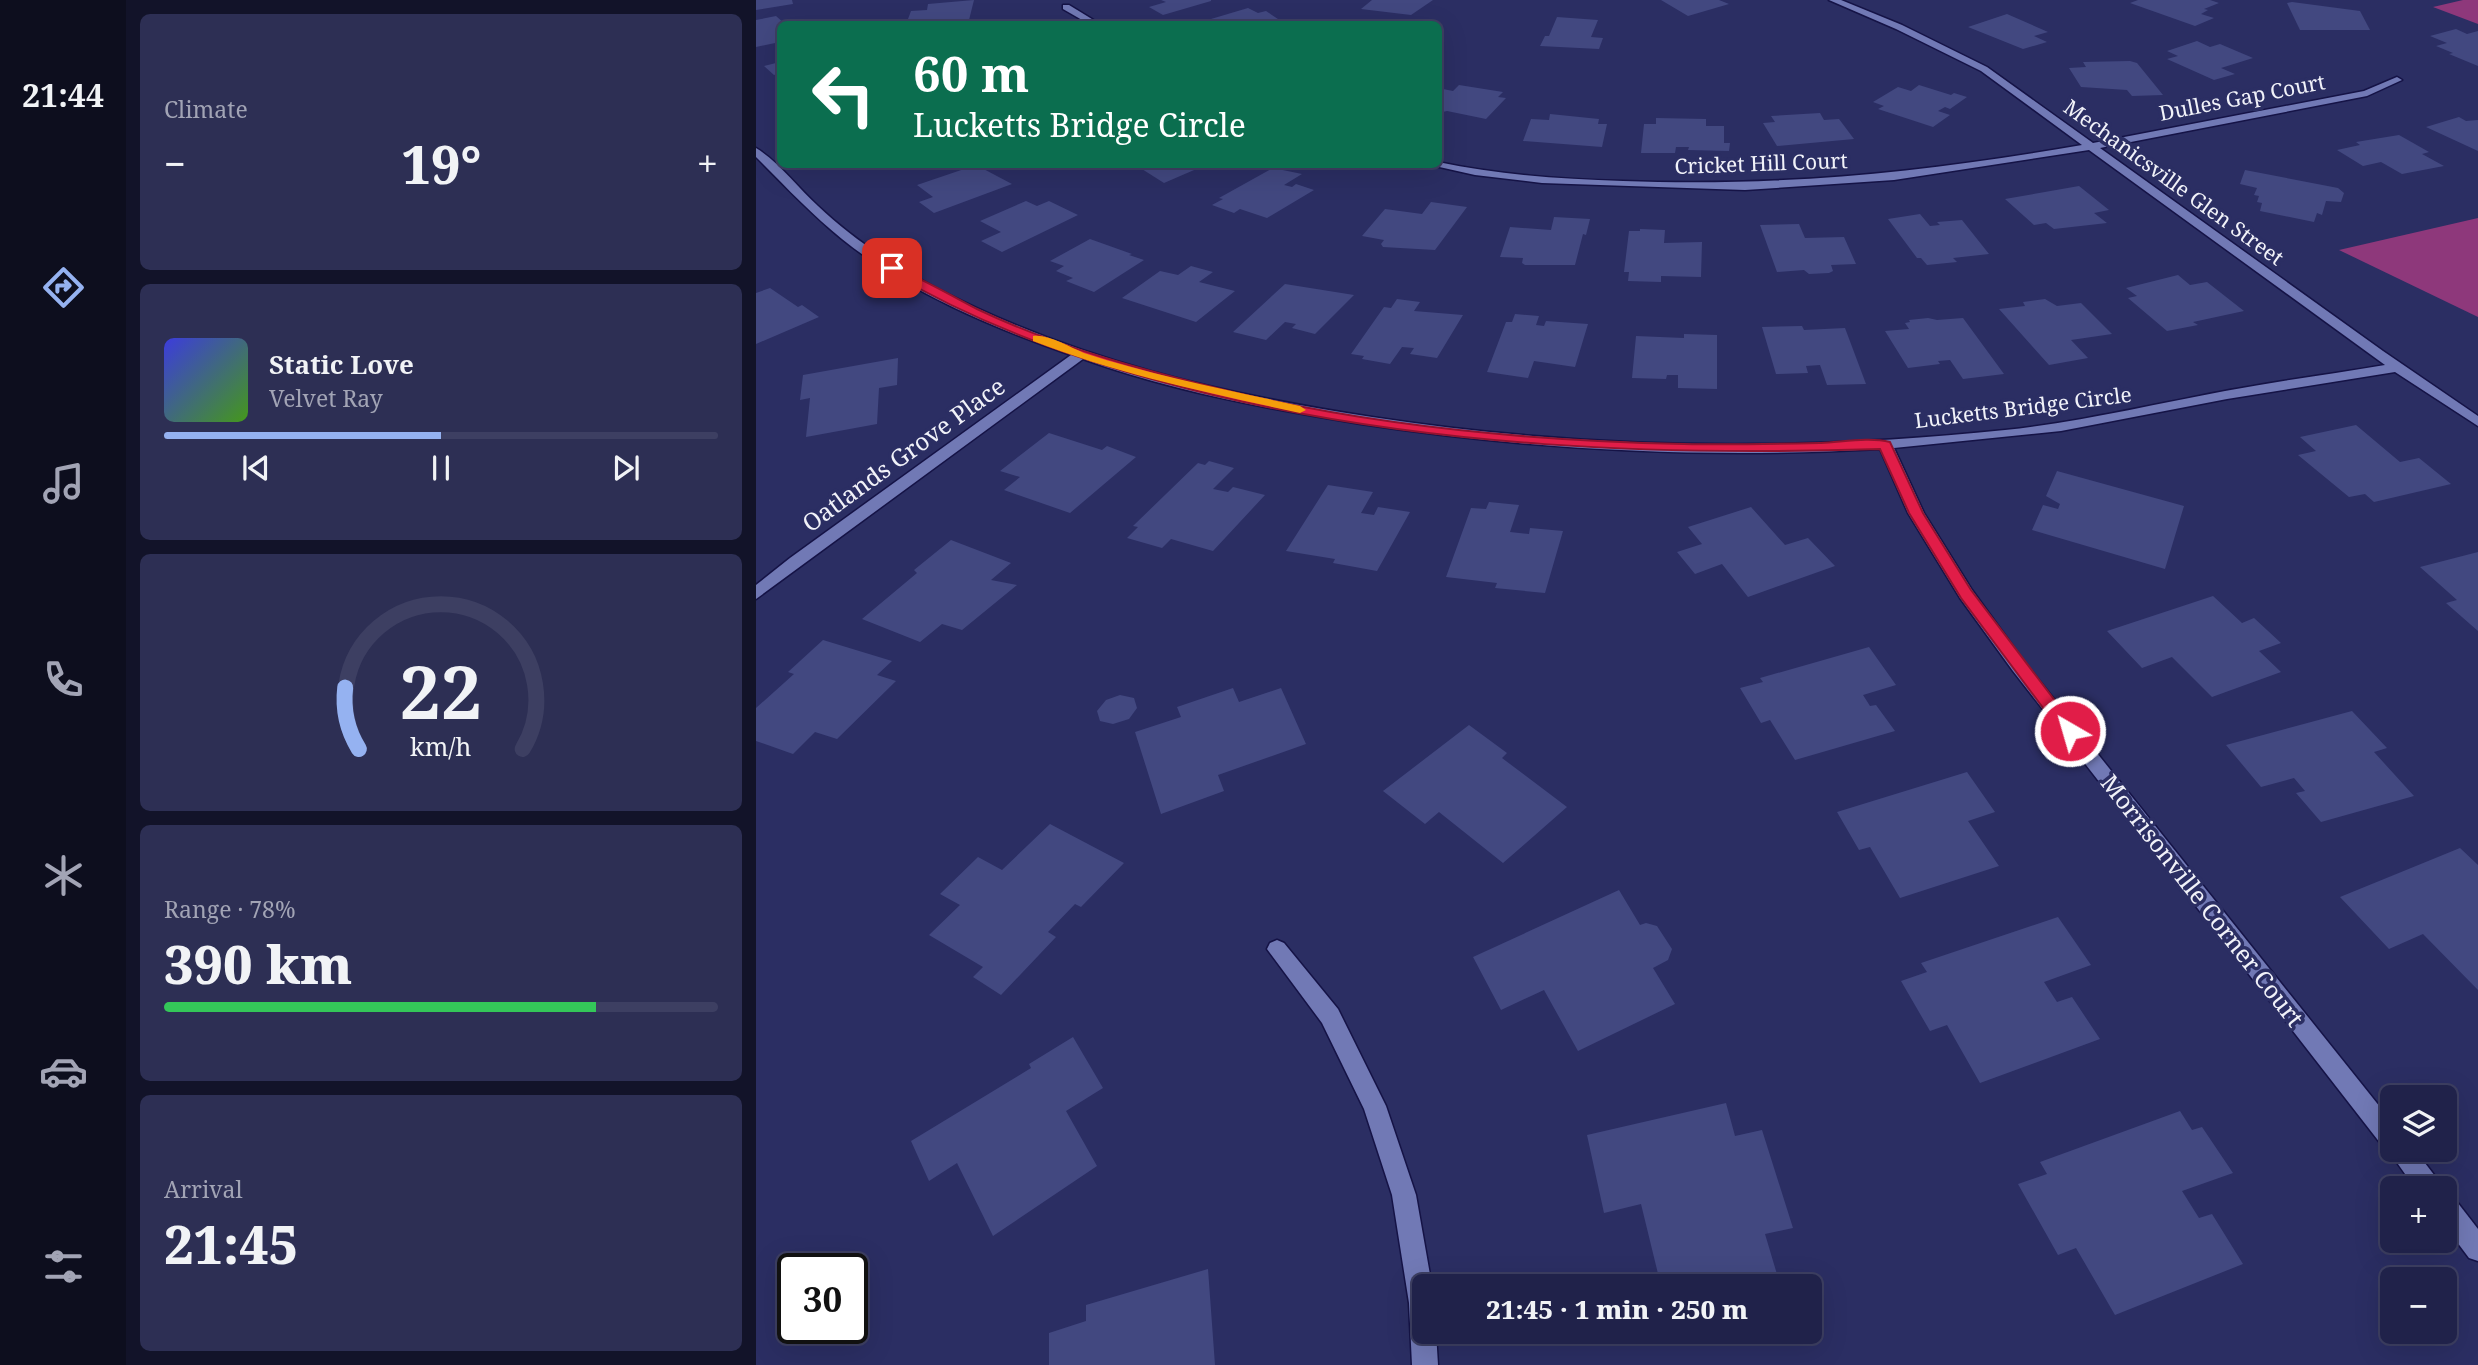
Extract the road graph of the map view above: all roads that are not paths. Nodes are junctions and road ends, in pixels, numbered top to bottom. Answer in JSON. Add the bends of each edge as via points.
{"nodes":[{"id":1,"x":1833,"y":0,"type":"edge"},
{"id":2,"x":1066,"y":7,"type":"dead end"},
{"id":3,"x":1090,"y":21,"type":"edge"},
{"id":4,"x":2397,"y":80,"type":"dead end"},
{"id":5,"x":2091,"y":145,"type":"junction"},
{"id":6,"x":756,"y":151,"type":"edge"},
{"id":7,"x":1442,"y":166,"type":"edge"},
{"id":8,"x":1080,"y":355,"type":"junction"},
{"id":9,"x":2398,"y":367,"type":"junction"},
{"id":10,"x":2478,"y":422,"type":"edge"},
{"id":11,"x":1885,"y":445,"type":"junction"},
{"id":12,"x":756,"y":593,"type":"edge"},
{"id":13,"x":1277,"y":949,"type":"dead end"},
{"id":14,"x":2380,"y":1125,"type":"edge"},
{"id":15,"x":2409,"y":1162,"type":"edge"},
{"id":16,"x":2421,"y":1176,"type":"edge"},
{"id":17,"x":2457,"y":1222,"type":"edge"},
{"id":18,"x":2478,"y":1249,"type":"edge"},
{"id":19,"x":1425,"y":1365,"type":"edge"}],
"edges":[{"from":1,"to":5,"type":"street","name":"Mechanicsville Glen Street","via":[[1983,69]]},
{"from":2,"to":3,"type":"street"},
{"from":4,"to":5,"type":"street","name":"Dulles Gap Court","via":[[2367,93]]},
{"from":5,"to":7,"type":"street","name":"Cricket Hill Court","via":[[1923,173],[1823,183],[1727,186],[1532,180]]},
{"from":5,"to":9,"type":"street","name":"Mechanicsville Glen Street"},
{"from":6,"to":8,"type":"street","name":"Lucketts Bridge Circle","via":[[825,220],[874,258],[997,323]]},
{"from":8,"to":11,"type":"street","name":"Lucketts Bridge Circle","via":[[1266,404],[1486,437],[1735,449]]},
{"from":8,"to":12,"type":"street","name":"Oatlands Grove Place","via":[[969,432]]},
{"from":9,"to":10,"type":"street","name":"Mechanicsville Glen Street"},
{"from":9,"to":11,"type":"street","name":"Lucketts Bridge Circle","via":[[2126,416],[2007,434]]},
{"from":11,"to":14,"type":"street","name":"Morrisonville Corner Court","via":[[1916,513],[1973,604]]},
{"from":13,"to":19,"type":"street","via":[[1330,1016],[1376,1106],[1404,1195],[1422,1303]]},
{"from":15,"to":16,"type":"street"},
{"from":17,"to":18,"type":"street"}]}
